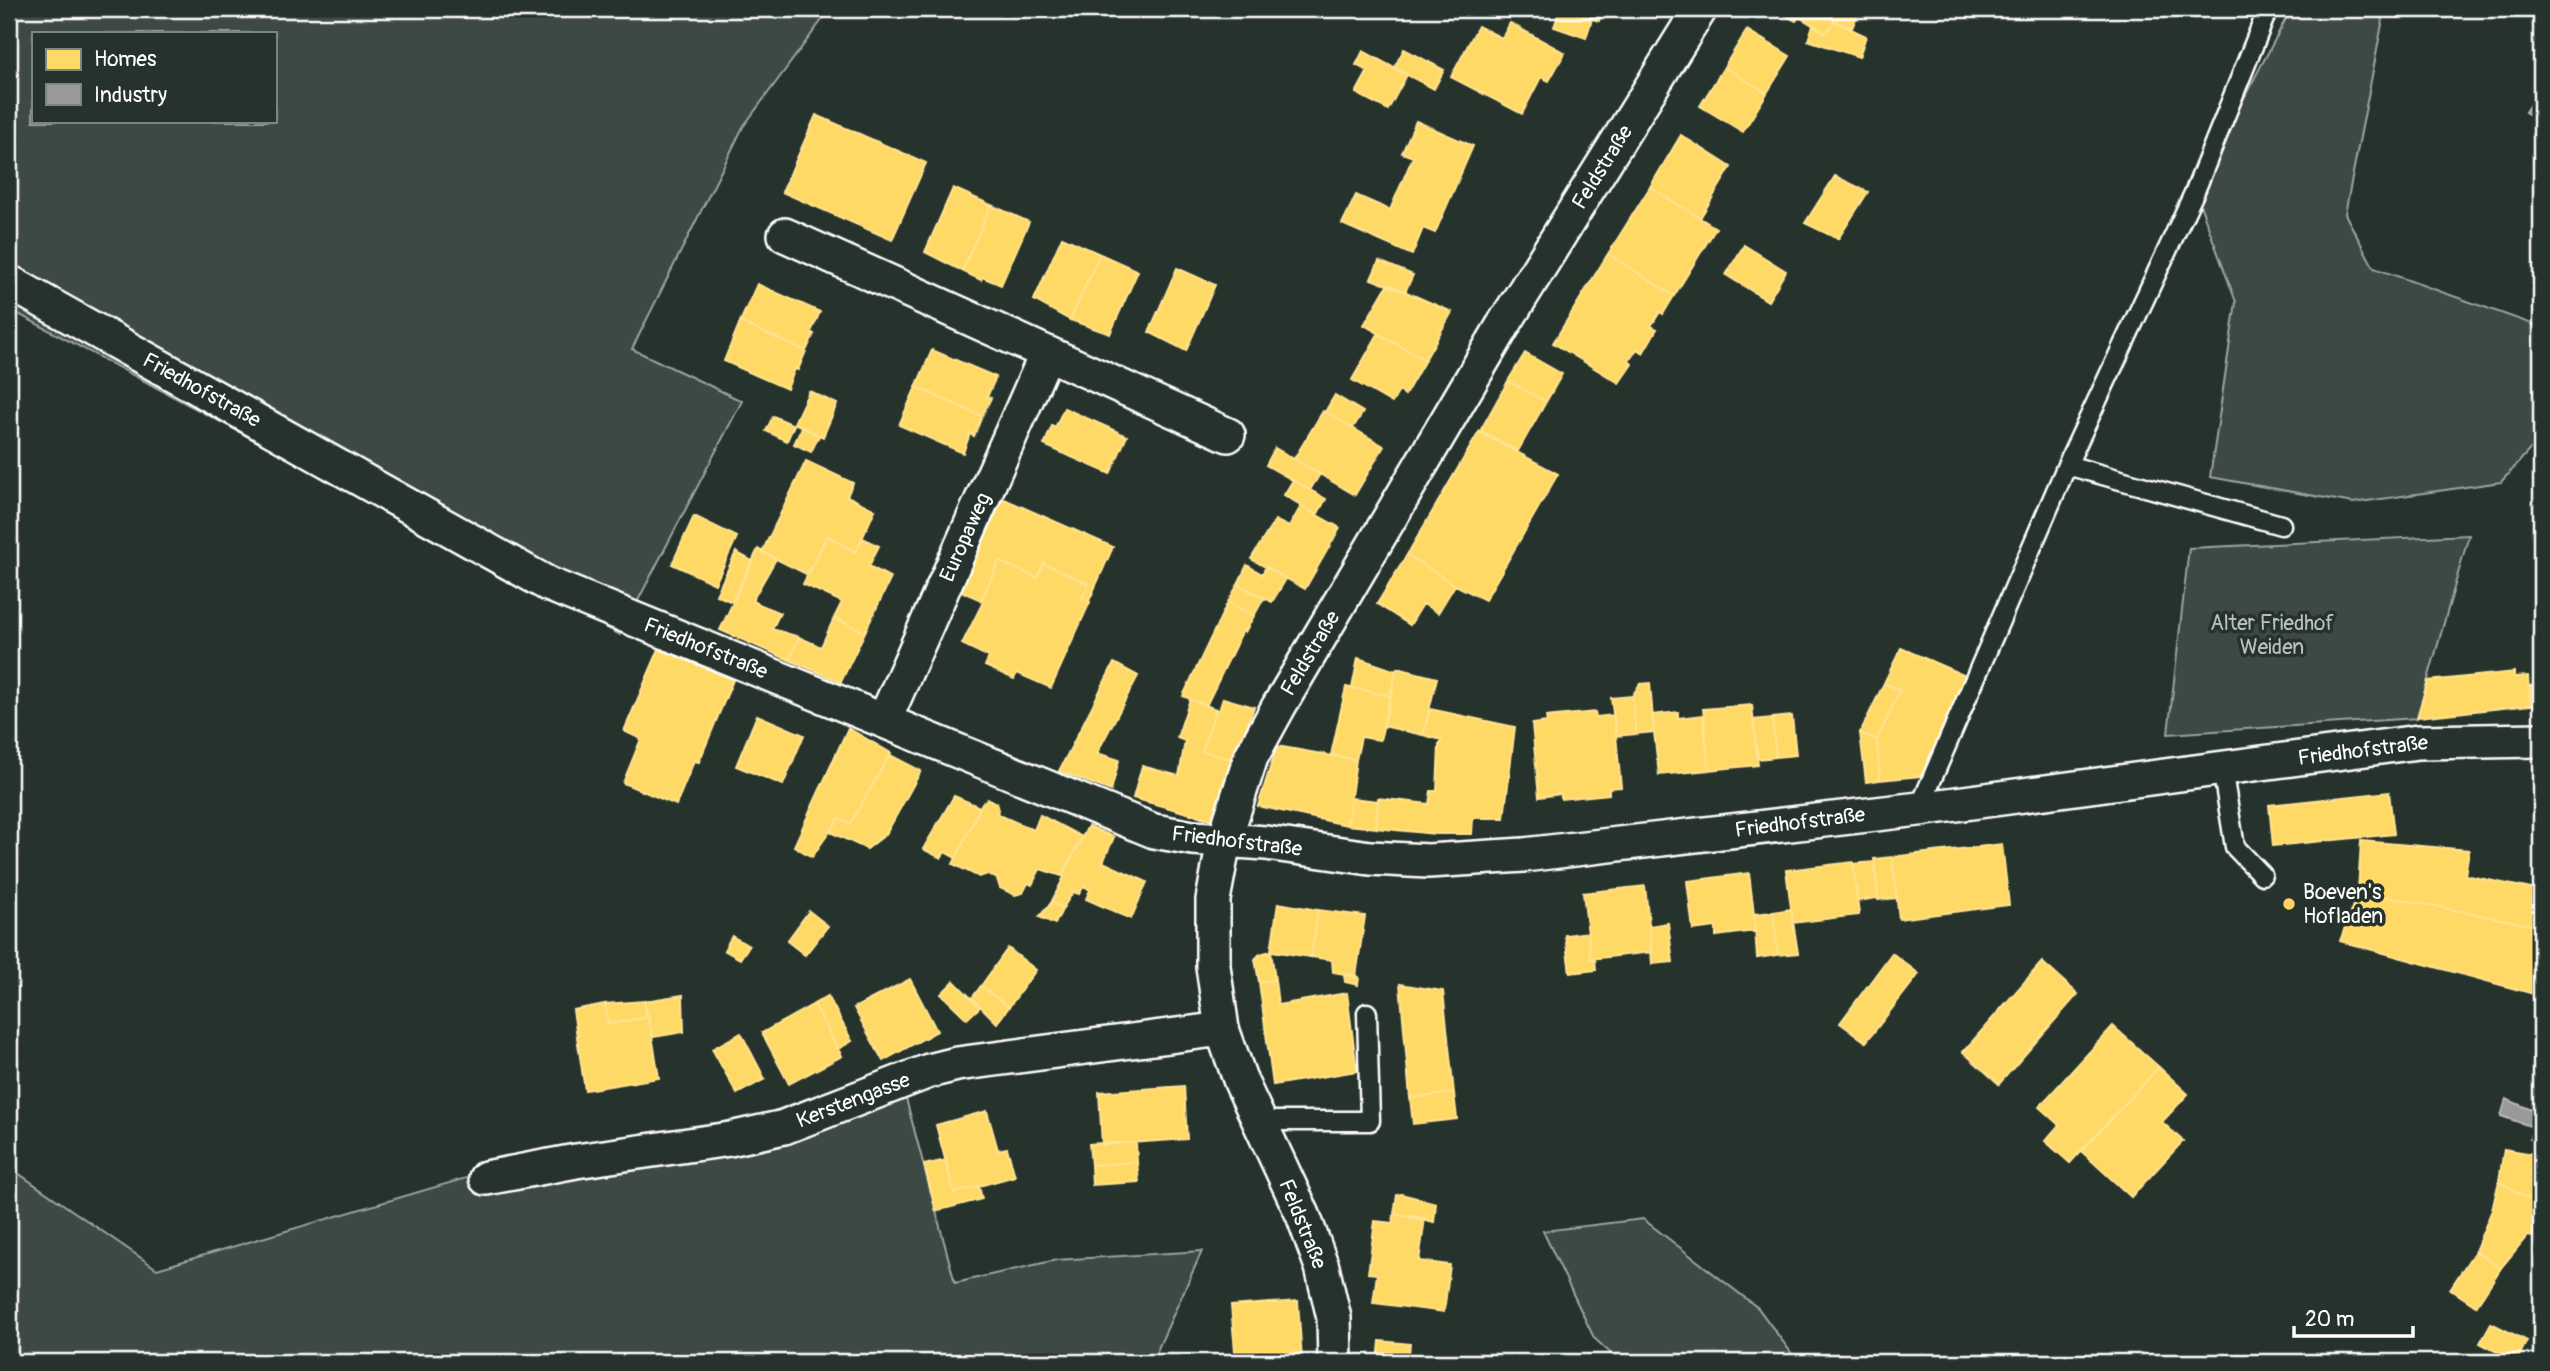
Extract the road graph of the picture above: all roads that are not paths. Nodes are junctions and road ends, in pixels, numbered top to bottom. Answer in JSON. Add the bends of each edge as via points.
{"nodes":[{"id":1,"x":1700,"y":9,"type":"edge"},
{"id":2,"x":2268,"y":9,"type":"edge"},
{"id":3,"x":785,"y":235,"type":"dead end"},
{"id":4,"x":9,"y":282,"type":"edge"},
{"id":5,"x":1047,"y":353,"type":"junction"},
{"id":6,"x":1228,"y":435,"type":"dead end"},
{"id":7,"x":2067,"y":465,"type":"junction"},
{"id":8,"x":2281,"y":525,"type":"dead end"},
{"id":9,"x":884,"y":721,"type":"junction"},
{"id":10,"x":2541,"y":740,"type":"edge"},
{"id":11,"x":2222,"y":768,"type":"junction"},
{"id":12,"x":1919,"y":808,"type":"junction"},
{"id":13,"x":1224,"y":841,"type":"junction"},
{"id":14,"x":2262,"y":875,"type":"dead end"},
{"id":15,"x":1367,"y":1013,"type":"dead end"},
{"id":16,"x":1222,"y":1029,"type":"junction"},
{"id":17,"x":1258,"y":1121,"type":"junction"},
{"id":18,"x":485,"y":1178,"type":"dead end"},
{"id":19,"x":1335,"y":1362,"type":"edge"}],
"edges":[{"from":1,"to":13,"type":"street","name":"Feldstraße","via":[[1504,324],[1279,706],[1251,757]]},
{"from":2,"to":7,"type":"lane","via":[[2195,191]]},
{"from":3,"to":5,"type":"street"},
{"from":4,"to":9,"type":"street","name":"Friedhofstraße","via":[[548,584]]},
{"from":5,"to":6,"type":"street"},
{"from":5,"to":9,"type":"street","name":"Europaweg"},
{"from":7,"to":8,"type":"lane"},
{"from":7,"to":12,"type":"lane"},
{"from":9,"to":13,"type":"street","name":"Friedhofstraße","via":[[1154,831]]},
{"from":10,"to":11,"type":"street","name":"Friedhofstraße","via":[[2418,742]]},
{"from":11,"to":12,"type":"street","name":"Friedhofstraße"},
{"from":11,"to":14,"type":"lane","via":[[2235,847]]},
{"from":12,"to":13,"type":"street","name":"Friedhofstraße","via":[[1524,855],[1428,861]]},
{"from":13,"to":16,"type":"street","name":"Feldstraße","via":[[1213,900],[1213,966]]},
{"from":15,"to":17,"type":"lane","via":[[1370,1121]]},
{"from":16,"to":17,"type":"street","name":"Feldstraße"},
{"from":16,"to":18,"type":"street","name":"Kerstengasse","via":[[957,1064],[784,1127]]},
{"from":17,"to":19,"type":"street","name":"Feldstraße","via":[[1322,1267],[1334,1318]]}]}
